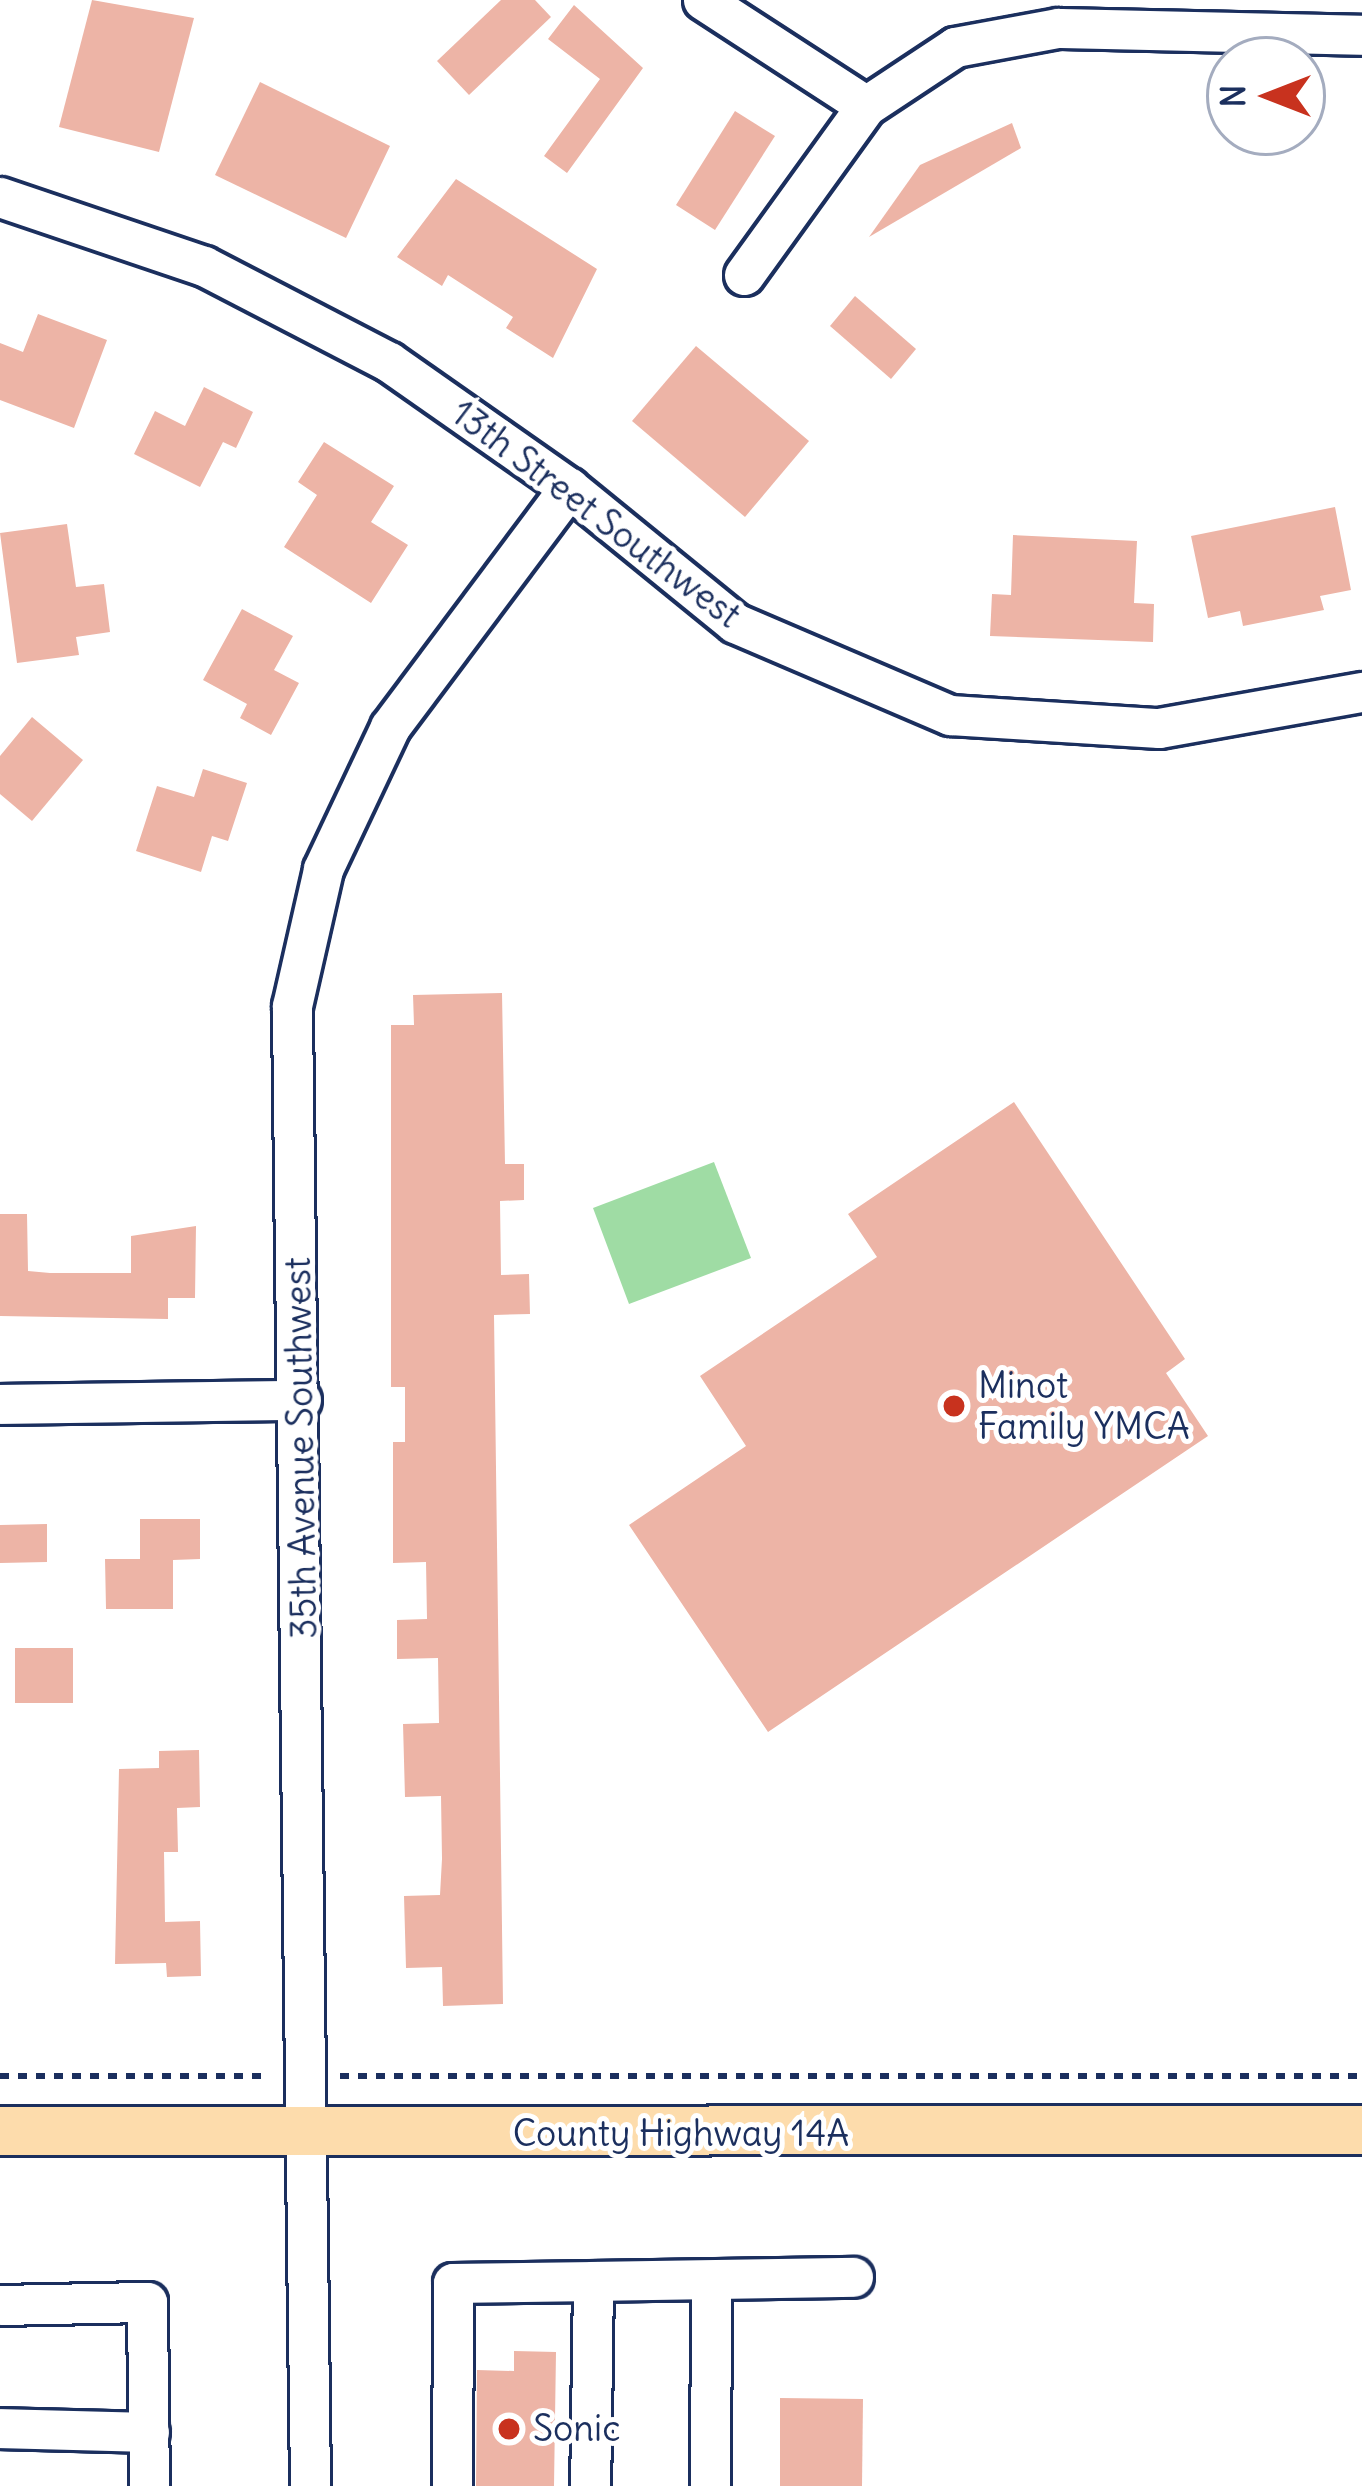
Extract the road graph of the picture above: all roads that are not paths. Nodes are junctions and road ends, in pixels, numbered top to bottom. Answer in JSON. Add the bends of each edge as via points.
{"nodes":[{"id":1,"x":703,"y":0,"type":"edge"},
{"id":2,"x":1362,"y":34,"type":"edge"},
{"id":3,"x":866,"y":106,"type":"junction"},
{"id":4,"x":0,"y":196,"type":"edge"},
{"id":5,"x":744,"y":275,"type":"dead end"},
{"id":6,"x":569,"y":488,"type":"junction"},
{"id":7,"x":1362,"y":692,"type":"edge"},
{"id":8,"x":301,"y":1400,"type":"junction"},
{"id":9,"x":0,"y":1404,"type":"edge"},
{"id":10,"x":1362,"y":2130,"type":"edge"},
{"id":11,"x":0,"y":2131,"type":"edge"},
{"id":12,"x":311,"y":2135,"type":"junction"},
{"id":13,"x":853,"y":2277,"type":"dead end"},
{"id":14,"x":593,"y":2281,"type":"junction"},
{"id":15,"x":711,"y":2281,"type":"junction"},
{"id":16,"x":0,"y":2306,"type":"edge"},
{"id":17,"x":0,"y":2428,"type":"edge"},
{"id":18,"x":148,"y":2432,"type":"junction"},
{"id":19,"x":149,"y":2486,"type":"edge"},
{"id":20,"x":310,"y":2486,"type":"edge"},
{"id":21,"x":452,"y":2486,"type":"edge"},
{"id":22,"x":590,"y":2486,"type":"edge"},
{"id":23,"x":710,"y":2486,"type":"edge"}],
"edges":[{"from":1,"to":3,"type":"street"},
{"from":2,"to":3,"type":"street","via":[[1058,28],[955,46]]},
{"from":3,"to":5,"type":"street"},
{"from":4,"to":6,"type":"street","name":"13th Street Southwest","via":[[127,234],[225,277],[388,362]]},
{"from":6,"to":7,"type":"street","name":"13th Street Southwest","via":[[735,623],[950,715],[1159,728]]},
{"from":6,"to":8,"type":"street","name":"35th Avenue Southwest","via":[[390,727],[322,869],[292,1006]]},
{"from":8,"to":9,"type":"street"},
{"from":8,"to":12,"type":"street","name":"35th Avenue Southwest"},
{"from":10,"to":12,"type":"main road","name":"County Highway 14A"},
{"from":11,"to":12,"type":"main road","name":"County Highway 14A"},
{"from":12,"to":20,"type":"street","name":"35th Avenue Southwest"},
{"from":13,"to":15,"type":"street"},
{"from":14,"to":15,"type":"street"},
{"from":14,"to":21,"type":"street","via":[[453,2283]]},
{"from":14,"to":22,"type":"street"},
{"from":15,"to":23,"type":"street"},
{"from":16,"to":18,"type":"street","via":[[147,2302]]},
{"from":17,"to":18,"type":"street"},
{"from":18,"to":19,"type":"street"}]}
